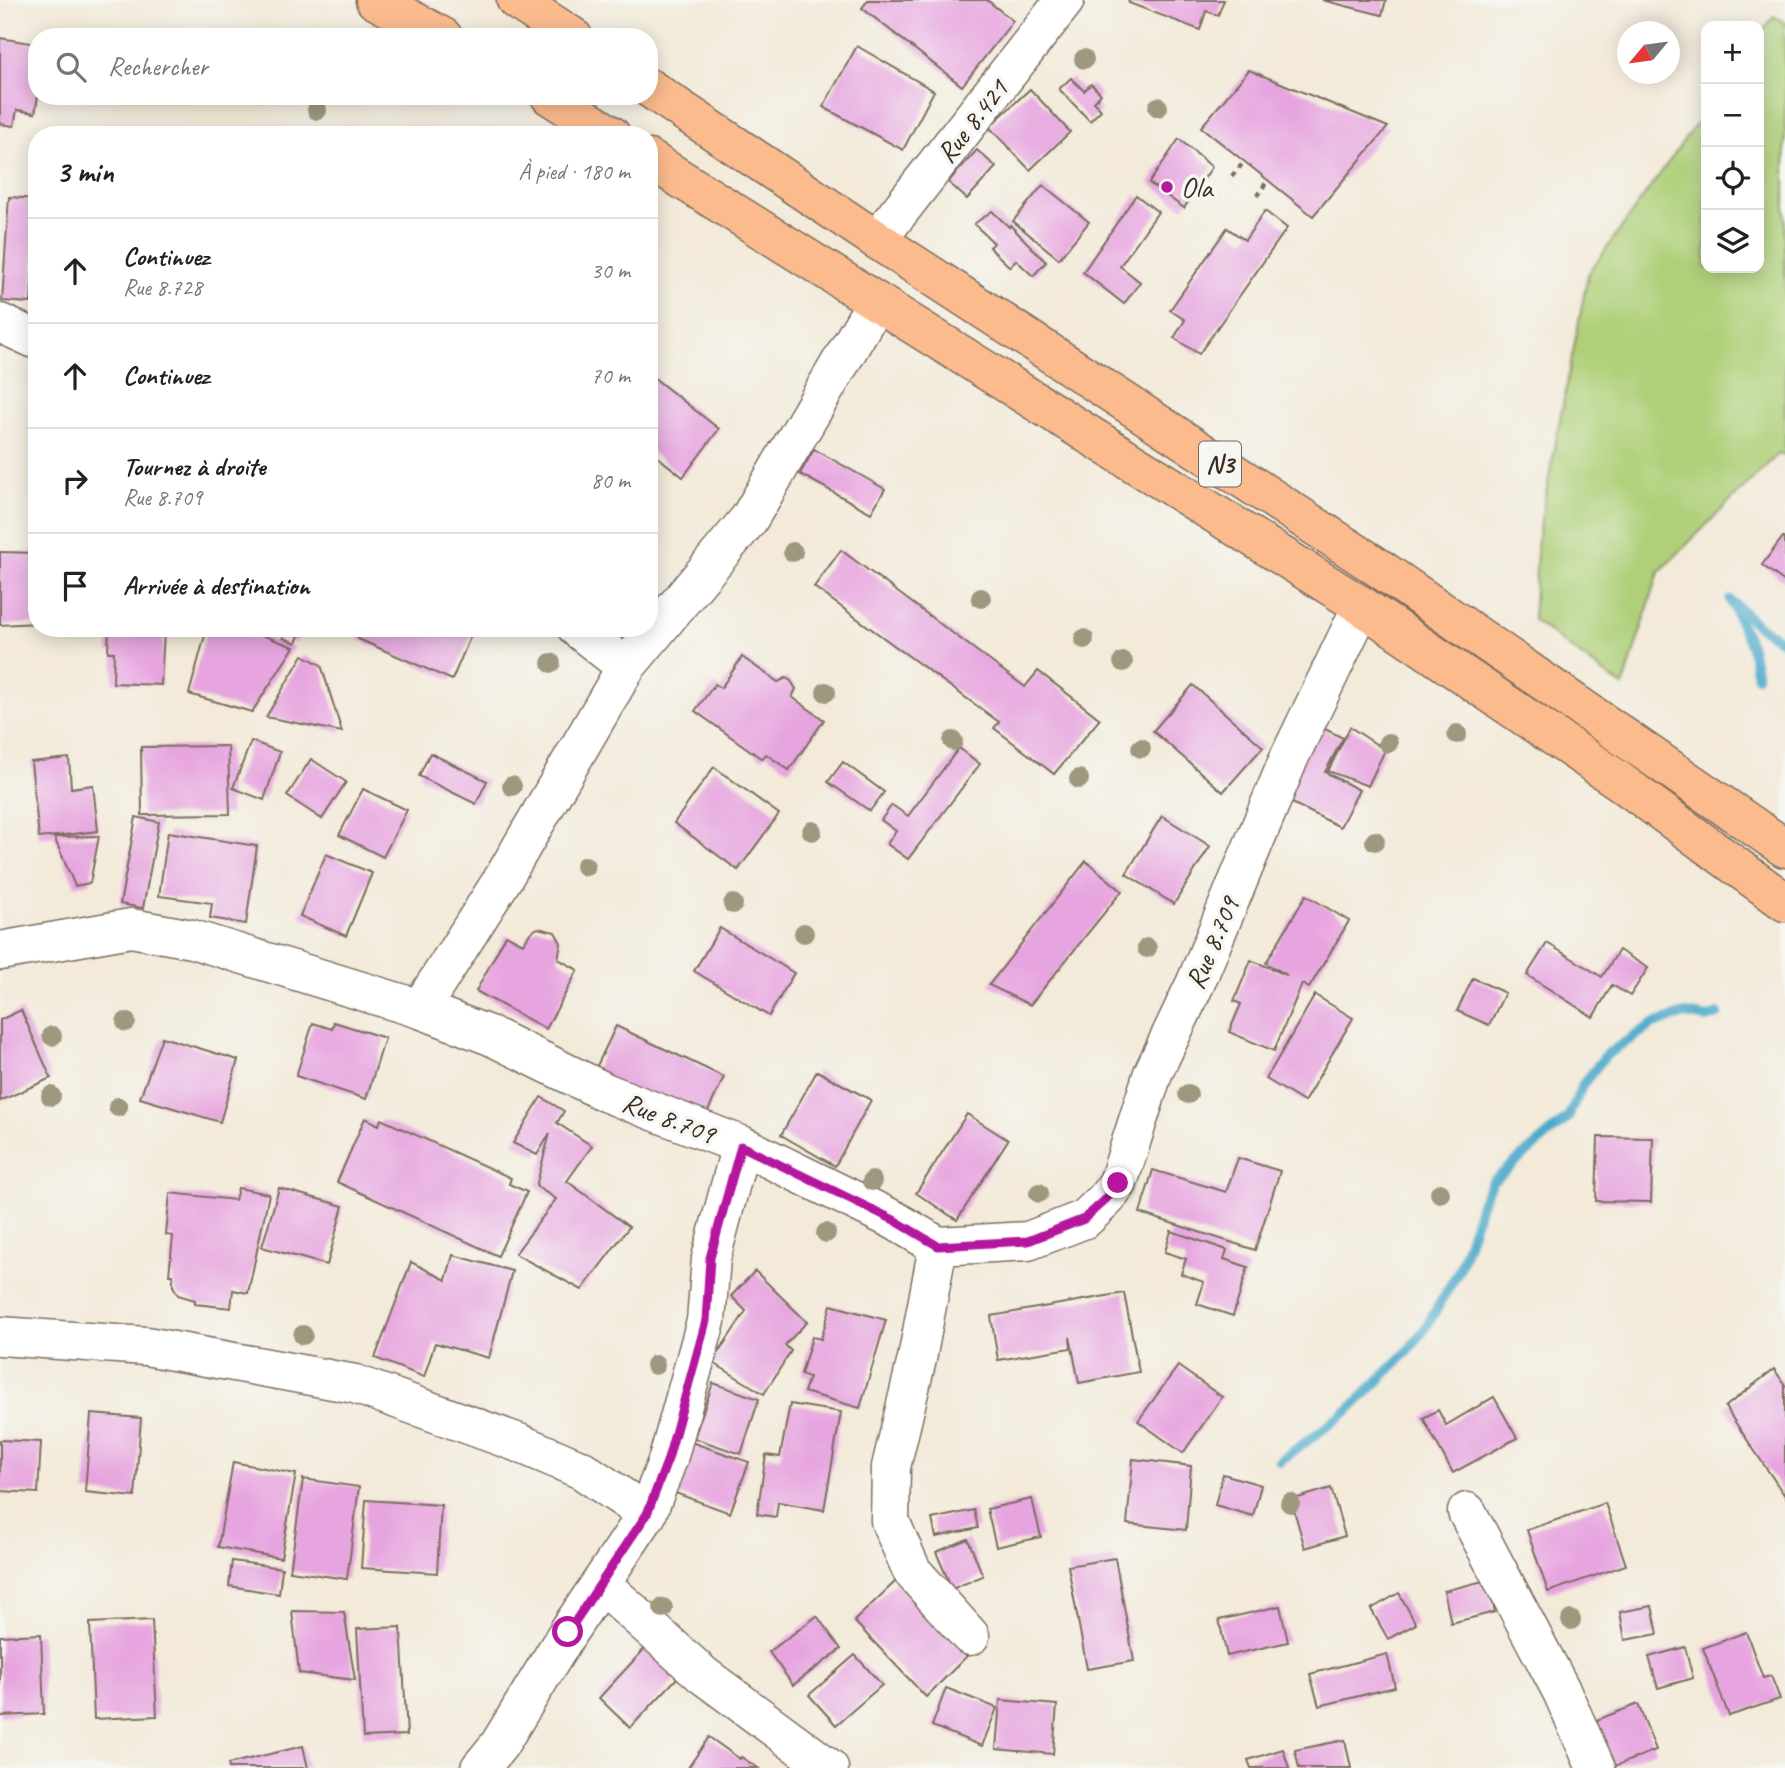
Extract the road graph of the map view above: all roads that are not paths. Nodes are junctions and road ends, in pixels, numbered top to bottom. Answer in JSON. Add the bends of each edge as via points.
{"nodes":[{"id":1,"x":375,"y":0,"type":"edge"},
{"id":2,"x":403,"y":0,"type":"edge"},
{"id":3,"x":516,"y":0,"type":"edge"},
{"id":4,"x":1065,"y":0,"type":"edge"},
{"id":5,"x":549,"y":20,"type":"edge"},
{"id":6,"x":426,"y":28,"type":"edge"},
{"id":7,"x":445,"y":28,"type":"edge"},
{"id":8,"x":658,"y":94,"type":"edge"},
{"id":9,"x":564,"y":105,"type":"edge"},
{"id":10,"x":597,"y":126,"type":"edge"},
{"id":11,"x":658,"y":165,"type":"edge"},
{"id":12,"x":877,"y":240,"type":"junction"},
{"id":13,"x":876,"y":302,"type":"junction"},
{"id":14,"x":0,"y":323,"type":"edge"},
{"id":15,"x":28,"y":336,"type":"edge"},
{"id":16,"x":1362,"y":606,"type":"junction"},
{"id":17,"x":658,"y":628,"type":"edge"},
{"id":18,"x":588,"y":637,"type":"edge"},
{"id":19,"x":651,"y":637,"type":"edge"},
{"id":20,"x":626,"y":667,"type":"junction"},
{"id":21,"x":1785,"y":848,"type":"edge"},
{"id":22,"x":1785,"y":902,"type":"edge"},
{"id":23,"x":0,"y":951,"type":"edge"},
{"id":24,"x":419,"y":1009,"type":"junction"},
{"id":25,"x":741,"y":1146,"type":"junction"},
{"id":26,"x":938,"y":1246,"type":"junction"},
{"id":27,"x":0,"y":1336,"type":"edge"},
{"id":28,"x":1467,"y":1512,"type":"dead end"},
{"id":29,"x":647,"y":1514,"type":"junction"},
{"id":30,"x":601,"y":1584,"type":"junction"},
{"id":31,"x":970,"y":1636,"type":"dead end"},
{"id":32,"x":480,"y":1768,"type":"edge"},
{"id":33,"x":829,"y":1768,"type":"edge"},
{"id":34,"x":1596,"y":1768,"type":"edge"}],
"edges":[{"from":1,"to":6,"type":"highway"},
{"from":2,"to":7,"type":"highway"},
{"from":3,"to":5,"type":"highway"},
{"from":4,"to":12,"type":"street","name":"Rue 8.421"},
{"from":8,"to":12,"type":"highway","number":"N3"},
{"from":9,"to":10,"type":"highway"},
{"from":11,"to":13,"type":"highway","number":"N3"},
{"from":12,"to":21,"type":"highway","number":"N3","via":[[1379,568]]},
{"from":13,"to":16,"type":"highway","number":"N3"},
{"from":13,"to":17,"type":"street","via":[[749,519]]},
{"from":14,"to":15,"type":"street"},
{"from":16,"to":22,"type":"highway","number":"N3","via":[[1618,780]]},
{"from":16,"to":26,"type":"street","name":"Rue 8.709","via":[[1290,756],[1153,1073],[1118,1183],[1084,1219],[1028,1241]]},
{"from":18,"to":20,"type":"street"},
{"from":19,"to":20,"type":"street"},
{"from":20,"to":24,"type":"street","via":[[504,877]]},
{"from":23,"to":24,"type":"street","name":"Rue 8.709","via":[[131,928],[192,939]]},
{"from":24,"to":25,"type":"street","name":"Rue 8.709","via":[[491,1037],[607,1093]]},
{"from":25,"to":26,"type":"street","name":"Rue 8.709"},
{"from":25,"to":29,"type":"street","via":[[710,1258],[706,1321],[668,1459]]},
{"from":26,"to":31,"type":"street","via":[[918,1359],[891,1467],[890,1521],[912,1571]]},
{"from":27,"to":29,"type":"street","via":[[146,1346],[355,1384],[582,1470]]},
{"from":28,"to":34,"type":"street","via":[[1562,1692]]},
{"from":29,"to":30,"type":"street"},
{"from":30,"to":32,"type":"street"},
{"from":30,"to":33,"type":"street","via":[[703,1675]]}]}
